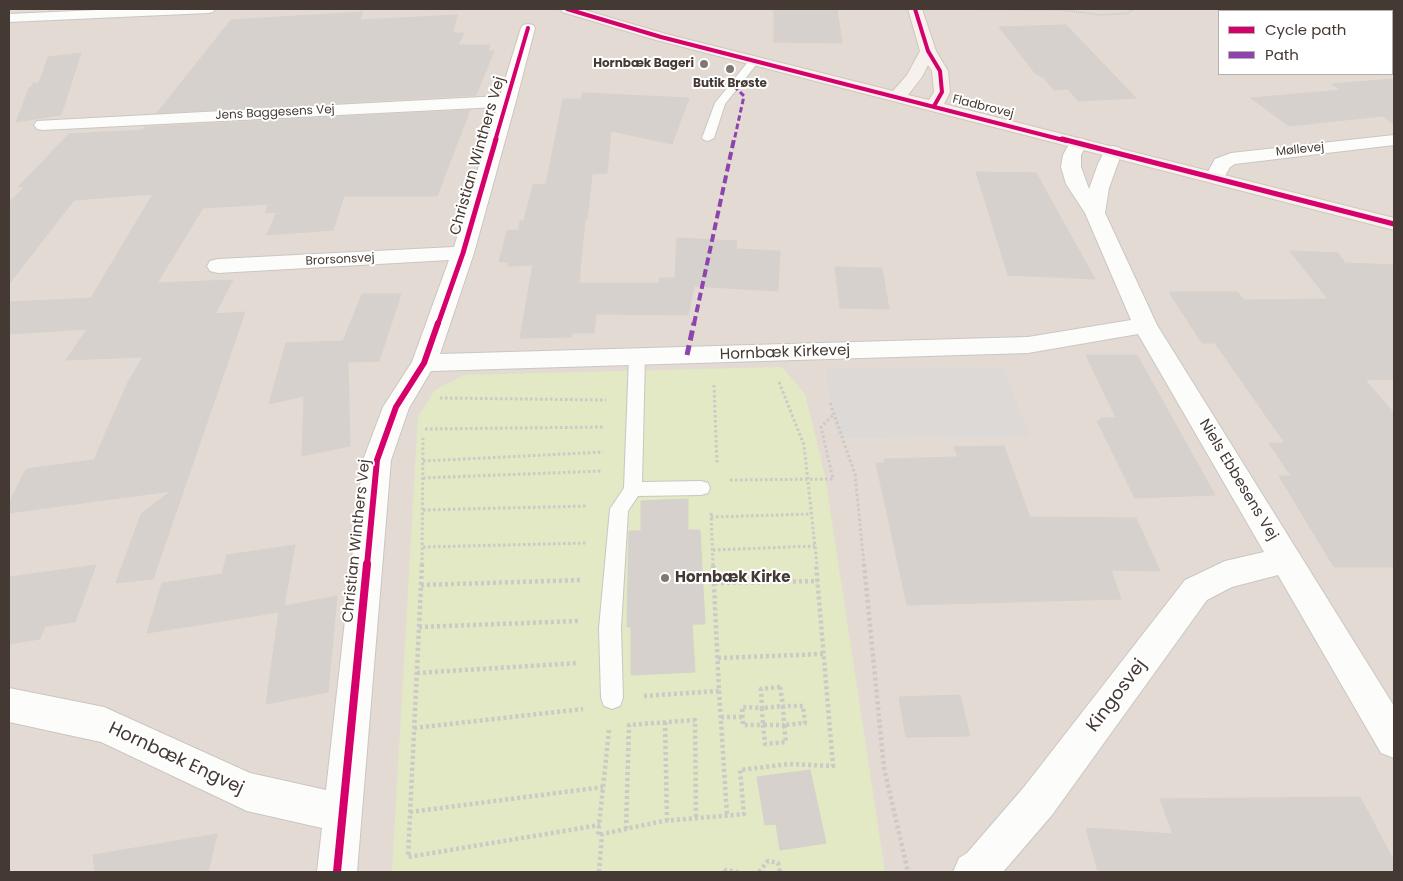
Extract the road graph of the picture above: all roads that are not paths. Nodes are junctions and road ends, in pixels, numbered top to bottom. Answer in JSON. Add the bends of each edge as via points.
{"nodes":[{"id":1,"x":208,"y":9,"type":"edge"},
{"id":2,"x":567,"y":9,"type":"edge"},
{"id":3,"x":915,"y":9,"type":"edge"},
{"id":4,"x":9,"y":18,"type":"edge"},
{"id":5,"x":528,"y":28,"type":"dead end"},
{"id":6,"x":928,"y":51,"type":"junction"},
{"id":7,"x":755,"y":60,"type":"junction"},
{"id":8,"x":898,"y":96,"type":"junction"},
{"id":9,"x":508,"y":101,"type":"junction"},
{"id":10,"x":934,"y":106,"type":"junction"},
{"id":11,"x":43,"y":125,"type":"dead end"},
{"id":12,"x":708,"y":138,"type":"dead end"},
{"id":13,"x":1394,"y":140,"type":"edge"},
{"id":14,"x":1078,"y":142,"type":"junction"},
{"id":15,"x":1114,"y":152,"type":"junction"},
{"id":16,"x":1215,"y":177,"type":"junction"},
{"id":17,"x":1095,"y":214,"type":"junction"},
{"id":18,"x":1394,"y":224,"type":"edge"},
{"id":19,"x":463,"y":253,"type":"junction"},
{"id":20,"x":218,"y":266,"type":"dead end"},
{"id":21,"x":1145,"y":325,"type":"junction"},
{"id":22,"x":637,"y":357,"type":"junction"},
{"id":23,"x":424,"y":363,"type":"junction"},
{"id":24,"x":633,"y":480,"type":"junction"},
{"id":25,"x":709,"y":486,"type":"road end"},
{"id":26,"x":1286,"y":560,"type":"junction"},
{"id":27,"x":612,"y":702,"type":"road end"},
{"id":28,"x":9,"y":705,"type":"edge"},
{"id":29,"x":1394,"y":740,"type":"edge"},
{"id":30,"x":343,"y":813,"type":"junction"},
{"id":31,"x":337,"y":872,"type":"edge"},
{"id":32,"x":972,"y":872,"type":"edge"}],
"edges":[{"from":1,"to":4,"type":"street"},
{"from":2,"to":7,"type":"main road","name":"Fladbrovej"},
{"from":3,"to":6,"type":"main road"},
{"from":5,"to":9,"type":"street","name":"Christian Winthers Vej"},
{"from":6,"to":8,"type":"main road"},
{"from":6,"to":10,"type":"main road","via":[[940,71],[942,83],[942,92]]},
{"from":7,"to":8,"type":"main road","name":"Fladbrovej"},
{"from":7,"to":12,"type":"lane","via":[[720,103]]},
{"from":8,"to":10,"type":"main road","name":"Fladbrovej"},
{"from":9,"to":11,"type":"street","name":"Jens Baggesens Vej"},
{"from":9,"to":19,"type":"street","name":"Christian Winthers Vej"},
{"from":10,"to":14,"type":"main road","name":"Fladbrovej"},
{"from":13,"to":16,"type":"street","name":"Møllevej","via":[[1231,159],[1222,163]]},
{"from":14,"to":15,"type":"main road","name":"Fladbrovej"},
{"from":14,"to":17,"type":"street","name":"Niels Ebbesens Vej","via":[[1071,167],[1076,184]]},
{"from":15,"to":16,"type":"main road","name":"Fladbrovej"},
{"from":15,"to":17,"type":"street","via":[[1099,188]]},
{"from":16,"to":18,"type":"main road","name":"Fladbrovej"},
{"from":17,"to":21,"type":"street","name":"Niels Ebbesens Vej"},
{"from":19,"to":20,"type":"street","name":"Brorsonsvej"},
{"from":19,"to":23,"type":"street","name":"Christian Winthers Vej"},
{"from":21,"to":22,"type":"street","name":"Hornbæk Kirkevej","via":[[1028,345]]},
{"from":21,"to":26,"type":"street","name":"Niels Ebbesens Vej"},
{"from":22,"to":23,"type":"street","name":"Hornbæk Kirkevej"},
{"from":22,"to":24,"type":"lane"},
{"from":23,"to":30,"type":"street","name":"Christian Winthers Vej","via":[[396,408],[377,460]]},
{"from":24,"to":25,"type":"lane"},
{"from":24,"to":27,"type":"lane","via":[[619,509],[612,620]]},
{"from":26,"to":29,"type":"street","name":"Niels Ebbesens Vej"},
{"from":26,"to":32,"type":"street","name":"Kingosvej","via":[[1225,575],[1196,590],[1038,800],[981,867]]},
{"from":28,"to":30,"type":"street","name":"Hornbæk Engvej","via":[[104,725],[247,792]]},
{"from":30,"to":31,"type":"street","name":"Christian Winthers Vej"}]}
